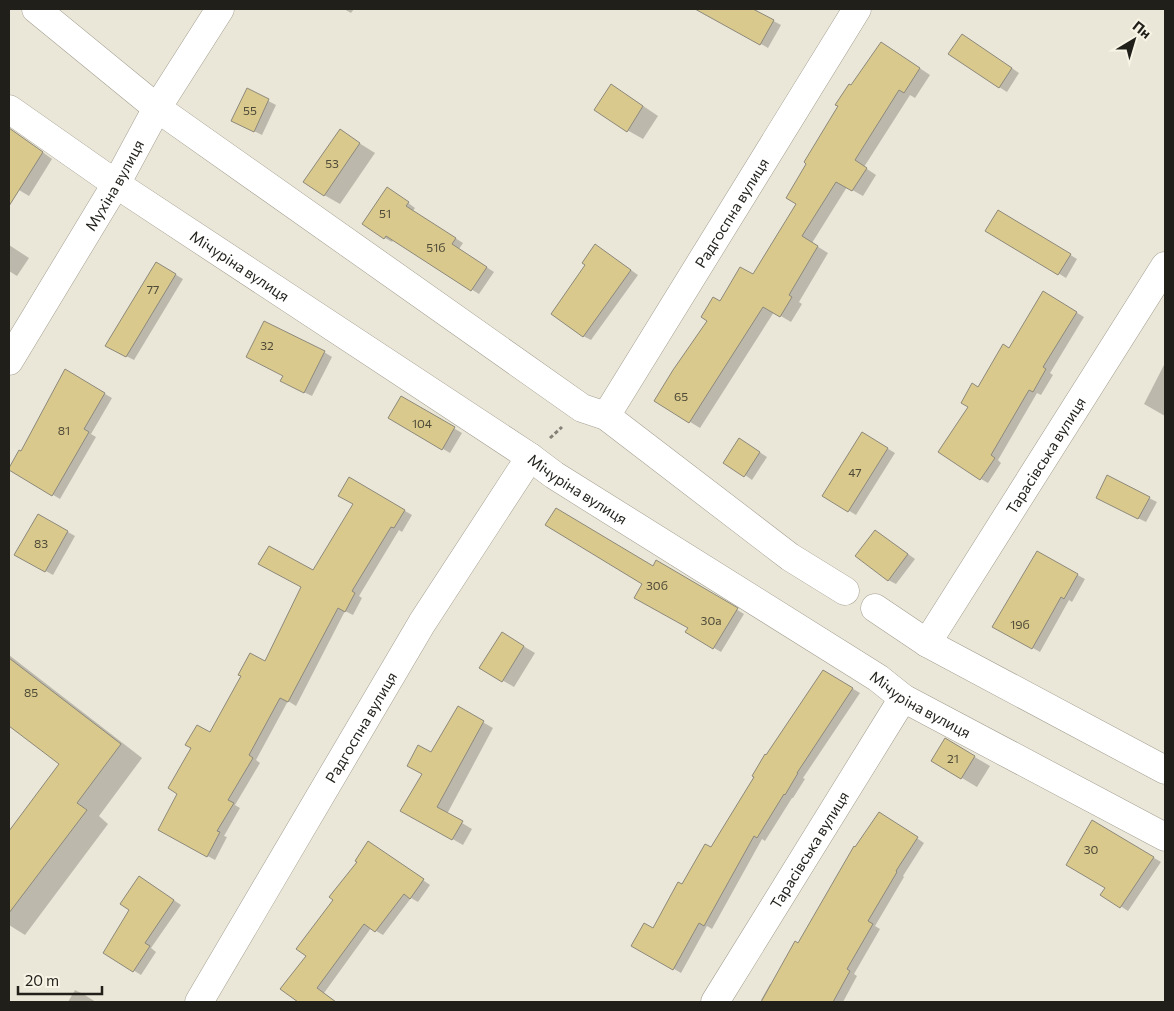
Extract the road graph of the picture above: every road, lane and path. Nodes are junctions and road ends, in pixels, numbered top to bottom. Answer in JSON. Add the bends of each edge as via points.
{"nodes":[{"id":1,"x":36,"y":9,"type":"edge"},
{"id":2,"x":220,"y":9,"type":"edge"},
{"id":3,"x":857,"y":9,"type":"edge"},
{"id":4,"x":157,"y":108,"type":"junction"},
{"id":5,"x":9,"y":110,"type":"edge"},
{"id":6,"x":116,"y":184,"type":"junction"},
{"id":7,"x":1165,"y":266,"type":"edge"},
{"id":8,"x":9,"y":361,"type":"edge"},
{"id":9,"x":594,"y":412,"type":"junction"},
{"id":10,"x":530,"y":457,"type":"junction"},
{"id":11,"x":845,"y":591,"type":"dead end"},
{"id":12,"x":875,"y":608,"type":"dead end"},
{"id":13,"x":927,"y":642,"type":"junction"},
{"id":14,"x":903,"y":698,"type":"junction"},
{"id":15,"x":1165,"y":770,"type":"edge"},
{"id":16,"x":1165,"y":838,"type":"edge"},
{"id":17,"x":199,"y":1002,"type":"edge"},
{"id":18,"x":715,"y":1002,"type":"edge"}],
"edges":[{"from":1,"to":4,"type":"street"},
{"from":2,"to":4,"type":"street","name":"Мухіна вулиця"},
{"from":3,"to":9,"type":"street","name":"Радгоспна вулиця"},
{"from":4,"to":6,"type":"street","name":"Мухіна вулиця"},
{"from":4,"to":9,"type":"street"},
{"from":5,"to":6,"type":"street","name":"Мічуріна вулиця"},
{"from":6,"to":8,"type":"street","name":"Мухіна вулиця"},
{"from":6,"to":10,"type":"street","name":"Мічуріна вулиця"},
{"from":7,"to":13,"type":"street","name":"Тарасівська вулиця"},
{"from":9,"to":10,"type":"path"},
{"from":9,"to":11,"type":"street","via":[[790,557]]},
{"from":10,"to":14,"type":"street","name":"Мічуріна вулиця","via":[[878,678]]},
{"from":10,"to":17,"type":"street","name":"Радгоспна вулиця","via":[[422,623]]},
{"from":12,"to":13,"type":"street"},
{"from":13,"to":15,"type":"street"},
{"from":14,"to":16,"type":"street","name":"Мічуріна вулиця"},
{"from":14,"to":18,"type":"street","name":"Тарасівська вулиця"}]}
